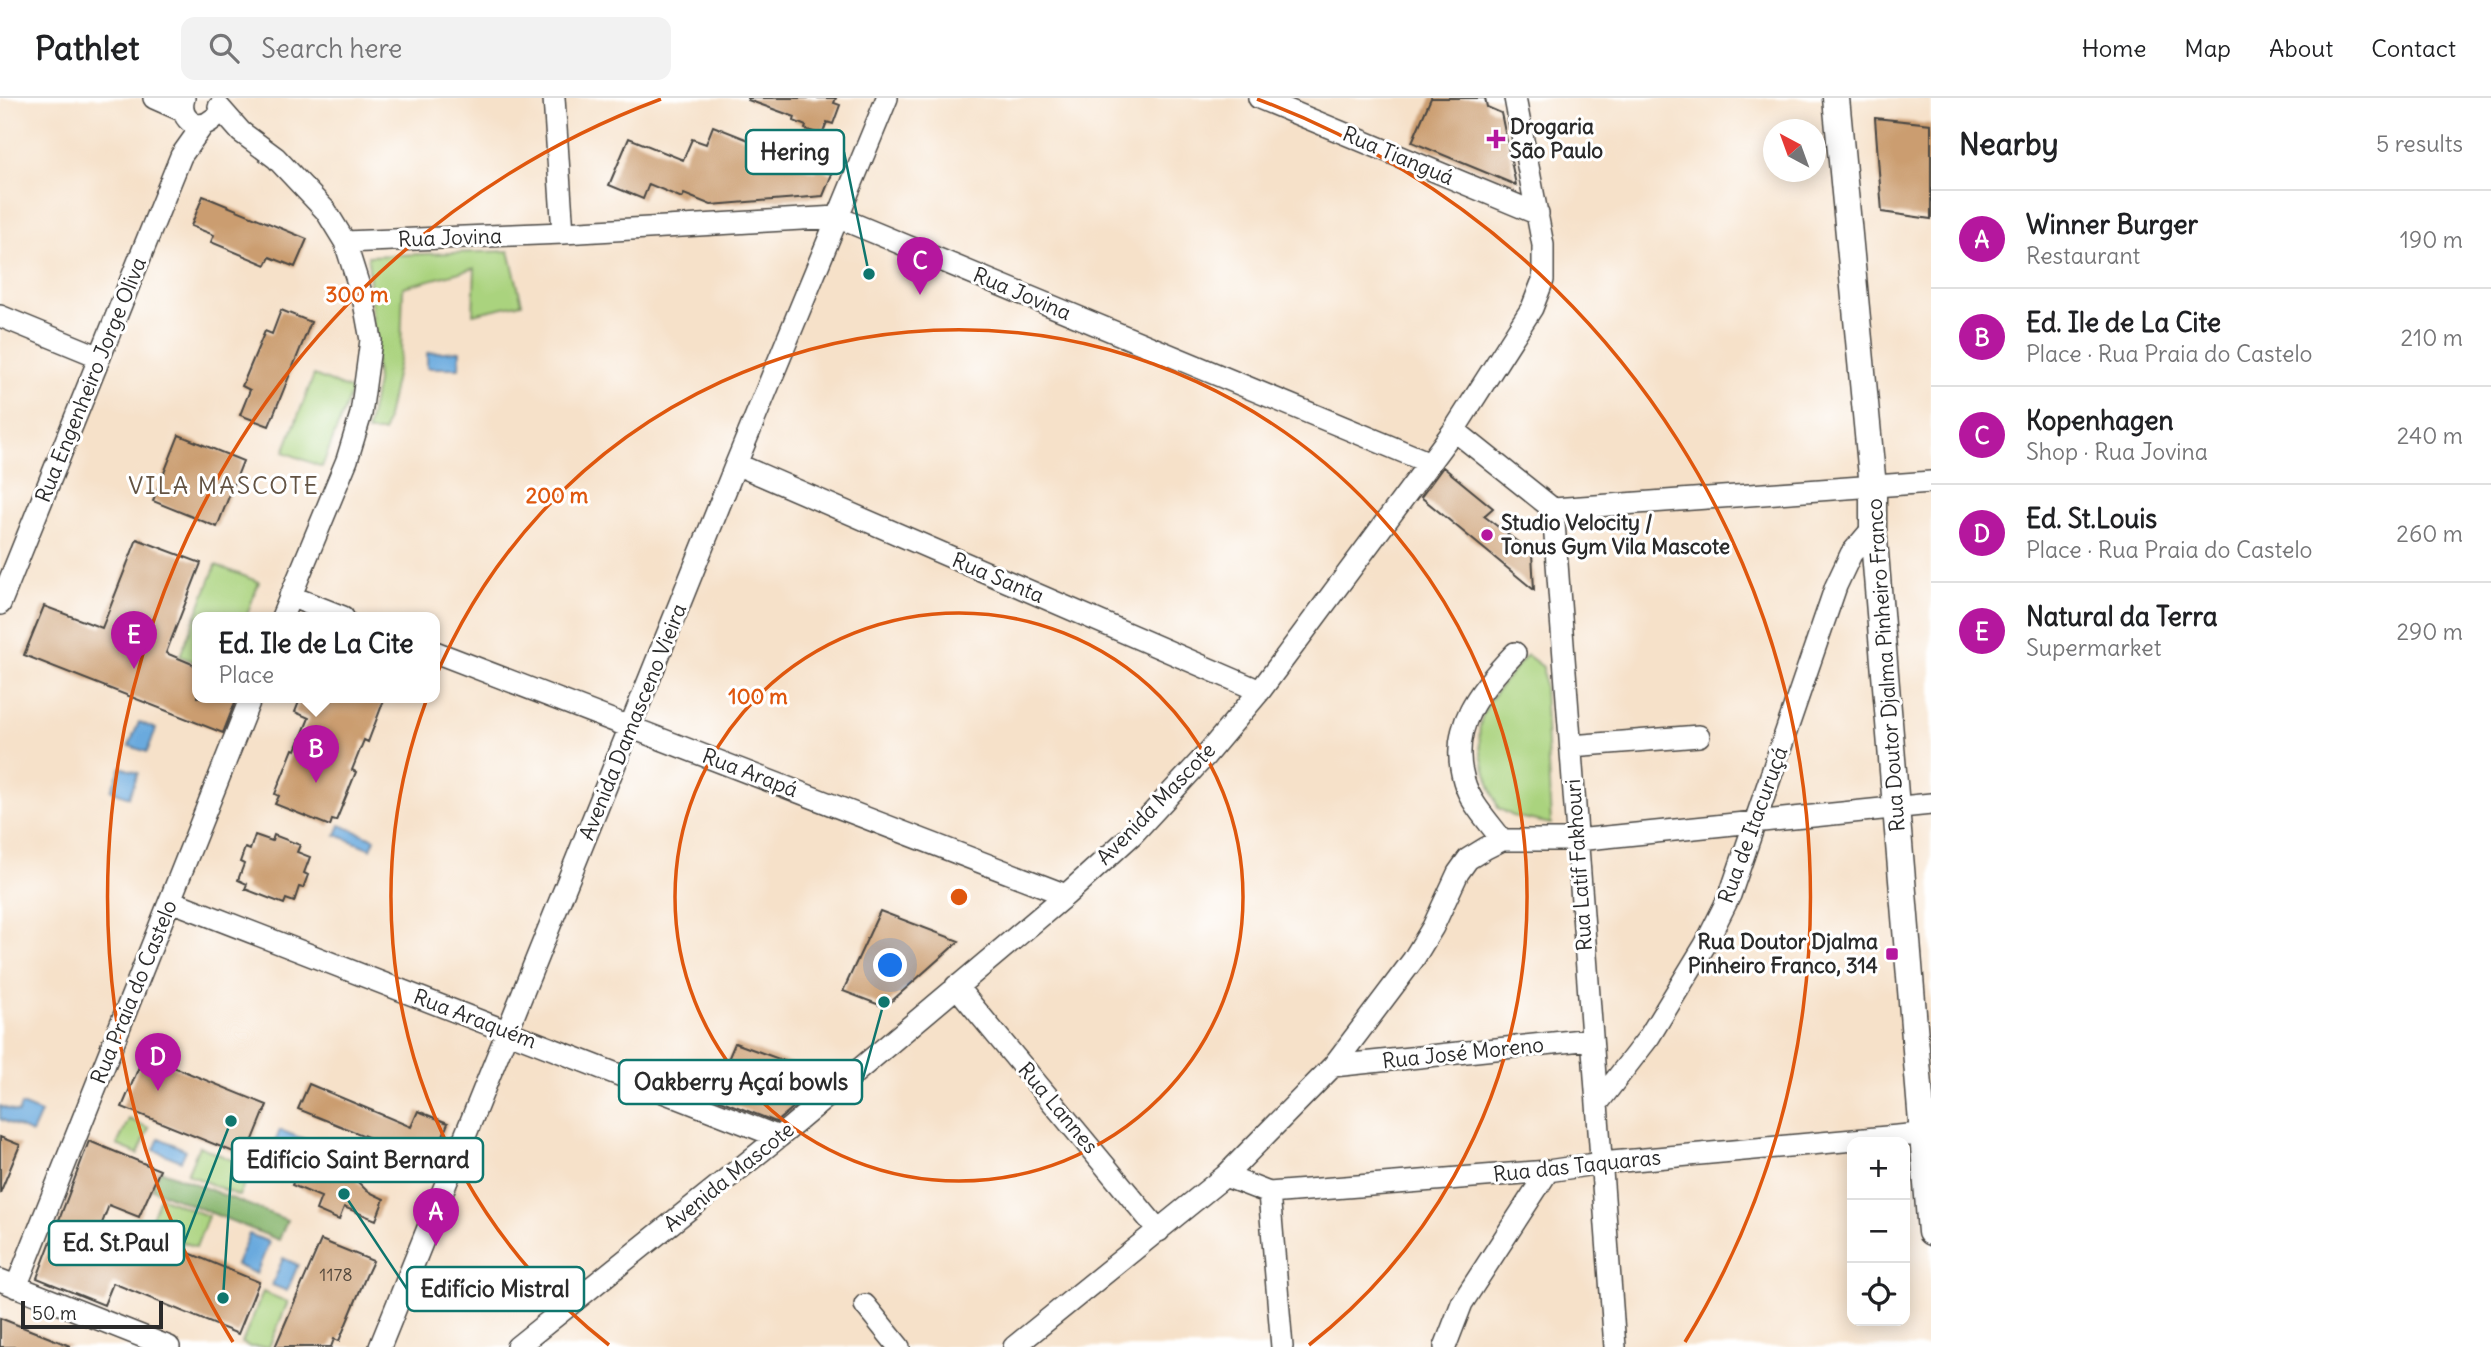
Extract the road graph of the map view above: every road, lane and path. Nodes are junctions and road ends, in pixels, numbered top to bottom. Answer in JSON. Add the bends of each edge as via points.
{"nodes":[{"id":1,"x":154,"y":98,"type":"edge"},
{"id":2,"x":554,"y":98,"type":"edge"},
{"id":3,"x":887,"y":98,"type":"edge"},
{"id":4,"x":1259,"y":98,"type":"edge"},
{"id":5,"x":1515,"y":98,"type":"edge"},
{"id":6,"x":1836,"y":98,"type":"edge"},
{"id":7,"x":199,"y":111,"type":"edge"},
{"id":8,"x":1538,"y":214,"type":"junction"},
{"id":9,"x":837,"y":217,"type":"junction"},
{"id":10,"x":563,"y":233,"type":"junction"},
{"id":11,"x":345,"y":242,"type":"junction"},
{"id":12,"x":0,"y":316,"type":"edge"},
{"id":13,"x":100,"y":357,"type":"junction"},
{"id":14,"x":1454,"y":430,"type":"junction"},
{"id":15,"x":1430,"y":463,"type":"junction"},
{"id":16,"x":736,"y":464,"type":"junction"},
{"id":17,"x":1931,"y":482,"type":"edge"},
{"id":18,"x":1873,"y":487,"type":"junction"},
{"id":19,"x":1553,"y":509,"type":"junction"},
{"id":20,"x":1873,"y":528,"type":"junction"},
{"id":21,"x":290,"y":596,"type":"junction"},
{"id":22,"x":0,"y":604,"type":"edge"},
{"id":23,"x":284,"y":612,"type":"edge"},
{"id":24,"x":330,"y":612,"type":"edge"},
{"id":25,"x":1516,"y":653,"type":"dead end"},
{"id":26,"x":440,"y":654,"type":"edge"},
{"id":27,"x":1260,"y":691,"type":"junction"},
{"id":28,"x":249,"y":703,"type":"edge"},
{"id":29,"x":632,"y":728,"type":"junction"},
{"id":30,"x":1699,"y":736,"type":"dead end"},
{"id":31,"x":1570,"y":746,"type":"junction"},
{"id":32,"x":1931,"y":804,"type":"edge"},
{"id":33,"x":1896,"y":807,"type":"junction"},
{"id":34,"x":1756,"y":823,"type":"junction"},
{"id":35,"x":1577,"y":839,"type":"junction"},
{"id":36,"x":1502,"y":840,"type":"junction"},
{"id":37,"x":1066,"y":895,"type":"junction"},
{"id":38,"x":171,"y":901,"type":"junction"},
{"id":39,"x":957,"y":986,"type":"junction"},
{"id":40,"x":508,"y":1032,"type":"junction"},
{"id":41,"x":1592,"y":1039,"type":"junction"},
{"id":42,"x":1333,"y":1066,"type":"junction"},
{"id":43,"x":1597,"y":1104,"type":"junction"},
{"id":44,"x":1926,"y":1133,"type":"edge"},
{"id":45,"x":779,"y":1137,"type":"junction"},
{"id":46,"x":1601,"y":1163,"type":"junction"},
{"id":47,"x":1548,"y":1171,"type":"junction"},
{"id":48,"x":1225,"y":1176,"type":"junction"},
{"id":49,"x":1269,"y":1193,"type":"junction"},
{"id":50,"x":1159,"y":1231,"type":"junction"},
{"id":51,"x":1931,"y":1232,"type":"edge"},
{"id":52,"x":8,"y":1283,"type":"edge"},
{"id":53,"x":865,"y":1305,"type":"dead end"},
{"id":54,"x":169,"y":1347,"type":"edge"},
{"id":55,"x":380,"y":1347,"type":"edge"},
{"id":56,"x":517,"y":1347,"type":"edge"},
{"id":57,"x":899,"y":1347,"type":"edge"},
{"id":58,"x":1014,"y":1347,"type":"edge"},
{"id":59,"x":1282,"y":1347,"type":"edge"},
{"id":60,"x":1445,"y":1347,"type":"edge"},
{"id":61,"x":1615,"y":1347,"type":"edge"}],
"edges":[{"from":1,"to":7,"type":"street"},
{"from":2,"to":10,"type":"street"},
{"from":3,"to":9,"type":"street","name":"Avenida Damasceno Vieira"},
{"from":4,"to":8,"type":"street","name":"Rua Tianguá"},
{"from":5,"to":8,"type":"street","name":"Avenida Mascote"},
{"from":6,"to":18,"type":"street","name":"Rua Doutor Djalma Pinheiro Franco"},
{"from":7,"to":11,"type":"street","via":[[241,132],[276,158],[326,211]]},
{"from":7,"to":13,"type":"street","name":"Rua Engenheiro Jorge Oliva"},
{"from":8,"to":14,"type":"street","name":"Avenida Mascote","via":[[1543,280],[1532,308]]},
{"from":9,"to":10,"type":"street","name":"Rua Jovina"},
{"from":9,"to":15,"type":"street","name":"Rua Jovina"},
{"from":9,"to":16,"type":"street","name":"Avenida Damasceno Vieira"},
{"from":10,"to":11,"type":"street","name":"Rua Jovina"},
{"from":11,"to":21,"type":"street","via":[[371,340],[368,374],[347,460]]},
{"from":12,"to":13,"type":"street"},
{"from":13,"to":22,"type":"street","name":"Rua Engenheiro Jorge Oliva"},
{"from":14,"to":15,"type":"street","name":"Avenida Mascote"},
{"from":14,"to":19,"type":"street"},
{"from":15,"to":27,"type":"street","name":"Avenida Mascote"},
{"from":16,"to":27,"type":"street","name":"Rua Santa"},
{"from":16,"to":29,"type":"street","name":"Avenida Damasceno Vieira"},
{"from":17,"to":18,"type":"street"},
{"from":18,"to":19,"type":"street"},
{"from":18,"to":20,"type":"street","name":"Rua Doutor Djalma Pinheiro Franco"},
{"from":19,"to":31,"type":"street","name":"Rua Latif Fakhouri"},
{"from":20,"to":33,"type":"street","name":"Rua Doutor Djalma Pinheiro Franco"},
{"from":20,"to":34,"type":"street","name":"Rua de Itacuruçá","via":[[1851,554],[1836,586]]},
{"from":21,"to":23,"type":"street"},
{"from":21,"to":24,"type":"street"},
{"from":25,"to":36,"type":"street","via":[[1472,703],[1461,735],[1464,783]]},
{"from":26,"to":29,"type":"street","name":"Rua Arapá"},
{"from":27,"to":37,"type":"street","name":"Avenida Mascote","via":[[1132,835]]},
{"from":28,"to":38,"type":"street","name":"Rua Praia do Castelo"},
{"from":29,"to":37,"type":"street","name":"Rua Arapá"},
{"from":29,"to":40,"type":"street","name":"Avenida Damasceno Vieira"},
{"from":30,"to":31,"type":"street"},
{"from":31,"to":35,"type":"street","name":"Rua Latif Fakhouri"},
{"from":32,"to":33,"type":"street"},
{"from":33,"to":34,"type":"street"},
{"from":33,"to":44,"type":"street","name":"Rua Doutor Djalma Pinheiro Franco"},
{"from":34,"to":35,"type":"street"},
{"from":34,"to":43,"type":"street","name":"Rua de Itacuruçá","via":[[1730,895],[1705,945],[1649,1037]]},
{"from":35,"to":36,"type":"street"},
{"from":35,"to":41,"type":"street","name":"Rua Latif Fakhouri"},
{"from":36,"to":42,"type":"street","via":[[1468,859],[1413,960]]},
{"from":37,"to":39,"type":"street","name":"Avenida Mascote"},
{"from":38,"to":40,"type":"street","name":"Rua Araquém"},
{"from":38,"to":52,"type":"street","name":"Rua Praia do Castelo"},
{"from":39,"to":45,"type":"street","name":"Avenida Mascote"},
{"from":39,"to":50,"type":"street","name":"Rua Lannes"},
{"from":40,"to":45,"type":"street","name":"Rua Araquém"},
{"from":40,"to":55,"type":"street","name":"Avenida Damasceno Vieira"},
{"from":41,"to":42,"type":"street","name":"Rua José Moreno"},
{"from":41,"to":43,"type":"street","name":"Rua Latif Fakhouri"},
{"from":42,"to":48,"type":"street"},
{"from":43,"to":46,"type":"street","name":"Rua Latif Fakhouri"},
{"from":44,"to":46,"type":"street","name":"Rua das Taquaras"},
{"from":44,"to":51,"type":"street","name":"Rua Doutor Djalma Pinheiro Franco"},
{"from":45,"to":56,"type":"street","name":"Avenida Mascote"},
{"from":46,"to":47,"type":"street","name":"Rua das Taquaras"},
{"from":46,"to":61,"type":"street","name":"Rua Latif Fakhouri"},
{"from":47,"to":49,"type":"street","name":"Rua das Taquaras"},
{"from":47,"to":60,"type":"street","via":[[1462,1303]]},
{"from":48,"to":49,"type":"street","name":"Rua das Taquaras"},
{"from":48,"to":50,"type":"street"},
{"from":49,"to":59,"type":"street"},
{"from":50,"to":58,"type":"street"},
{"from":52,"to":54,"type":"street"},
{"from":53,"to":57,"type":"street"}]}
